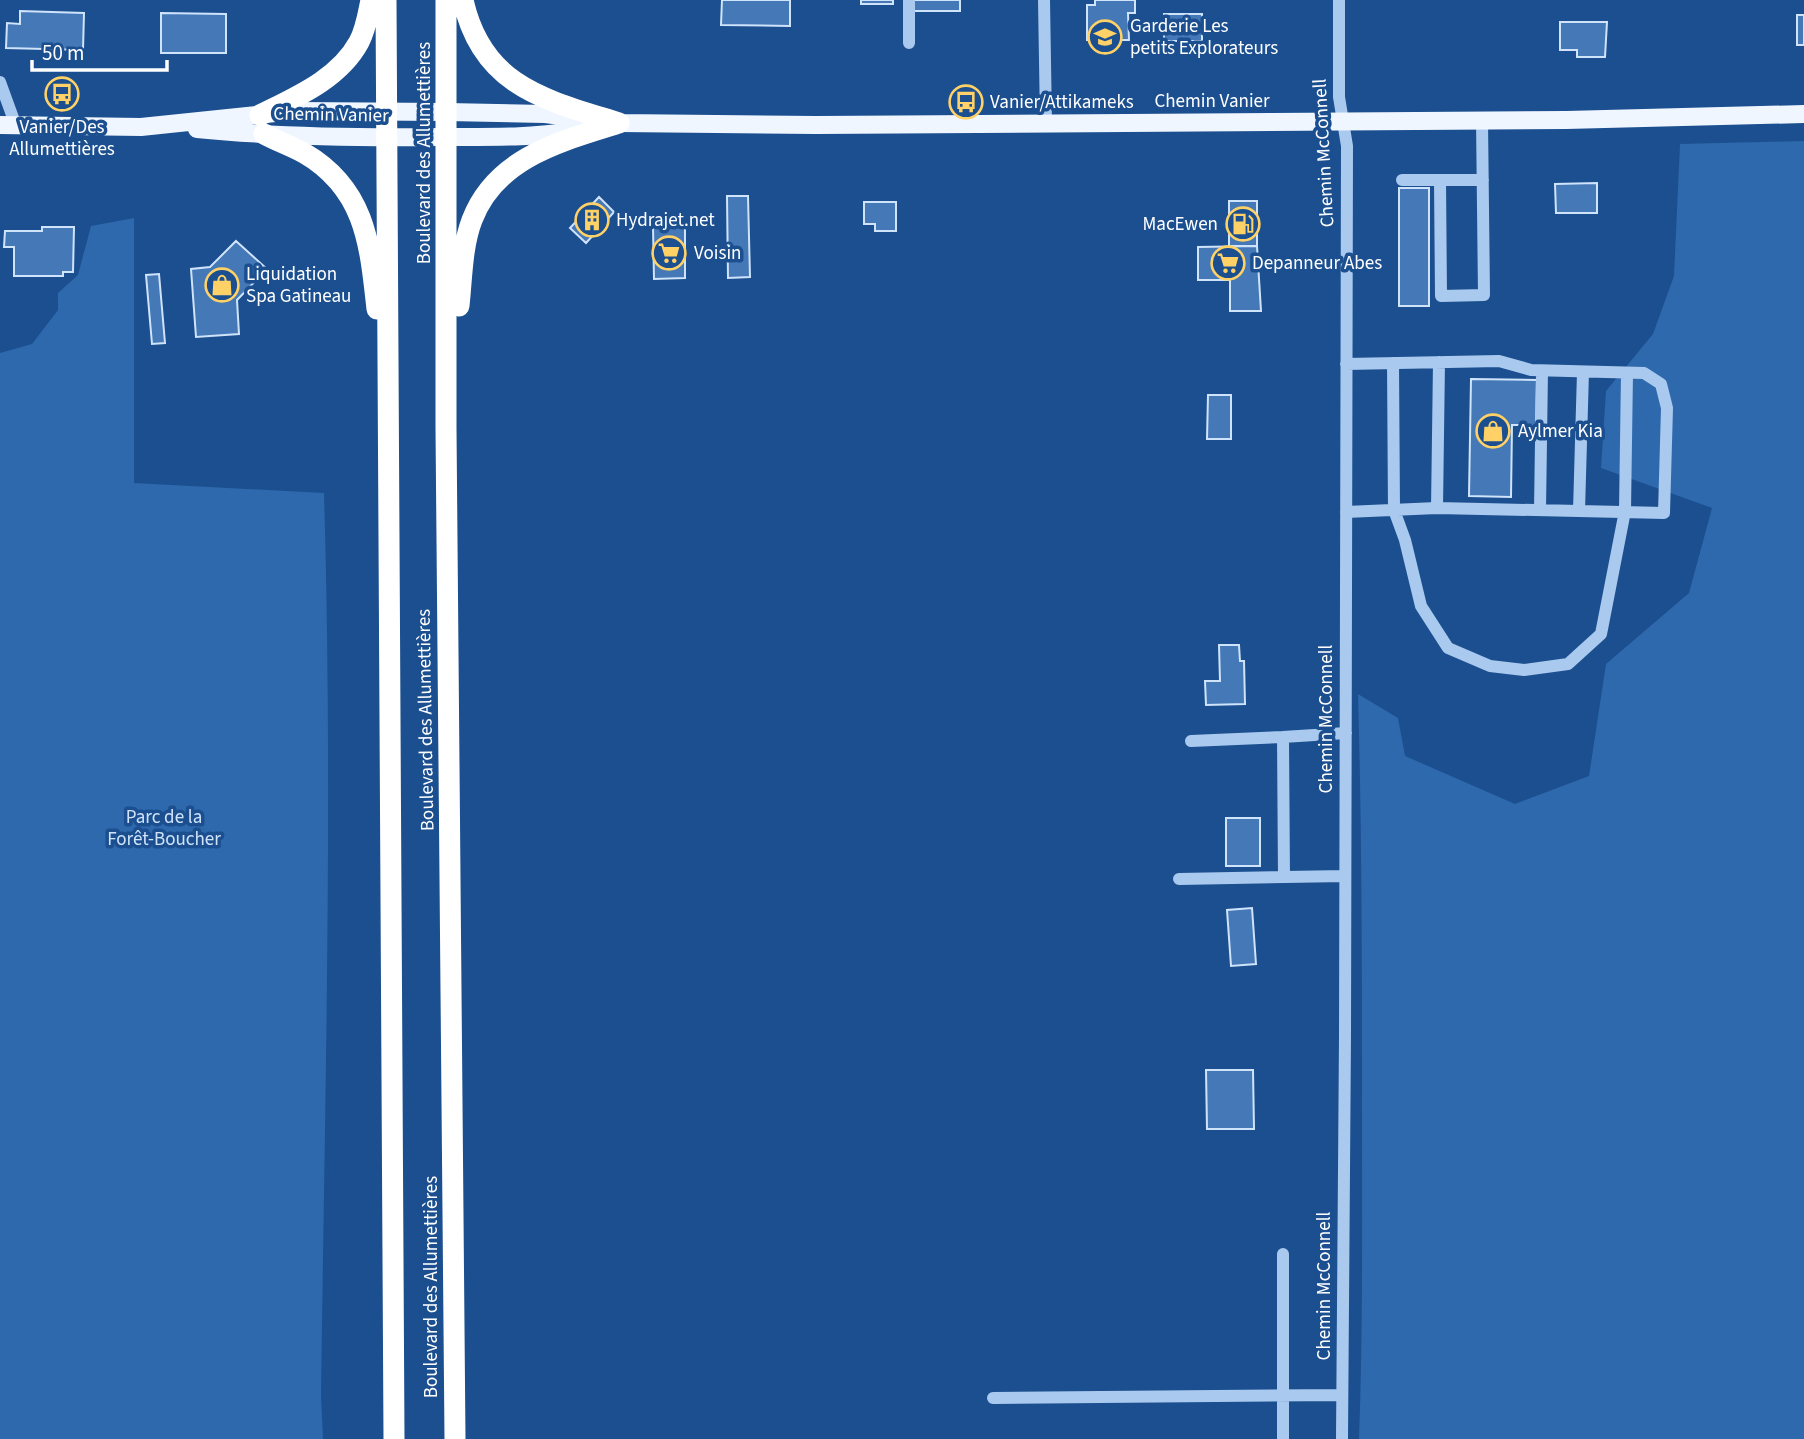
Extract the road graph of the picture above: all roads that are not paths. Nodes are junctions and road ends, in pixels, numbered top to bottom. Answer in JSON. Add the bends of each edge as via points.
{"nodes":[{"id":1,"x":371,"y":0,"type":"edge"},
{"id":2,"x":386,"y":0,"type":"edge"},
{"id":3,"x":446,"y":0,"type":"edge"},
{"id":4,"x":463,"y":0,"type":"edge"},
{"id":5,"x":909,"y":0,"type":"edge"},
{"id":6,"x":1044,"y":0,"type":"edge"},
{"id":7,"x":1339,"y":0,"type":"edge"},
{"id":8,"x":909,"y":43,"type":"dead end"},
{"id":9,"x":0,"y":82,"type":"edge"},
{"id":10,"x":447,"y":111,"type":"junction"},
{"id":11,"x":388,"y":112,"type":"junction"},
{"id":12,"x":1804,"y":114,"type":"edge"},
{"id":13,"x":1482,"y":120,"type":"junction"},
{"id":14,"x":1046,"y":122,"type":"junction"},
{"id":15,"x":1342,"y":122,"type":"junction"},
{"id":16,"x":620,"y":123,"type":"junction"},
{"id":17,"x":262,"y":125,"type":"junction"},
{"id":18,"x":8,"y":126,"type":"edge"},
{"id":19,"x":448,"y":137,"type":"junction"},
{"id":20,"x":388,"y":138,"type":"junction"},
{"id":21,"x":1402,"y":180,"type":"dead end"},
{"id":22,"x":1440,"y":180,"type":"junction"},
{"id":23,"x":1483,"y":180,"type":"junction"},
{"id":24,"x":1438,"y":362,"type":"junction"},
{"id":25,"x":1346,"y":363,"type":"junction"},
{"id":26,"x":1393,"y":363,"type":"junction"},
{"id":27,"x":1542,"y":371,"type":"junction"},
{"id":28,"x":1583,"y":372,"type":"junction"},
{"id":29,"x":1627,"y":373,"type":"junction"},
{"id":30,"x":389,"y":421,"type":"junction"},
{"id":31,"x":446,"y":428,"type":"junction"},
{"id":32,"x":1437,"y":508,"type":"junction"},
{"id":33,"x":1394,"y":510,"type":"junction"},
{"id":34,"x":1539,"y":510,"type":"junction"},
{"id":35,"x":1579,"y":511,"type":"junction"},
{"id":36,"x":1625,"y":511,"type":"junction"},
{"id":37,"x":1346,"y":512,"type":"junction"},
{"id":38,"x":1346,"y":733,"type":"junction"},
{"id":39,"x":1283,"y":737,"type":"junction"},
{"id":40,"x":1191,"y":741,"type":"dead end"},
{"id":41,"x":1345,"y":876,"type":"junction"},
{"id":42,"x":1284,"y":877,"type":"junction"},
{"id":43,"x":1179,"y":879,"type":"dead end"},
{"id":44,"x":1283,"y":1254,"type":"dead end"},
{"id":45,"x":1283,"y":1395,"type":"junction"},
{"id":46,"x":1342,"y":1395,"type":"junction"},
{"id":47,"x":993,"y":1398,"type":"dead end"},
{"id":48,"x":394,"y":1439,"type":"edge"},
{"id":49,"x":455,"y":1439,"type":"edge"},
{"id":50,"x":1283,"y":1439,"type":"edge"},
{"id":51,"x":1342,"y":1439,"type":"edge"}],
"edges":[{"from":1,"to":17,"type":"highway","via":[[366,26],[352,53]]},
{"from":2,"to":11,"type":"highway","name":"Boulevard des Allumettières"},
{"from":3,"to":10,"type":"highway","name":"Boulevard des Allumettières"},
{"from":4,"to":16,"type":"highway","via":[[481,48],[515,82],[544,100]]},
{"from":5,"to":8,"type":"street"},
{"from":6,"to":14,"type":"street"},
{"from":7,"to":15,"type":"street","name":"Chemin McConnell"},
{"from":9,"to":18,"type":"street"},
{"from":10,"to":11,"type":"main road","name":"Chemin Vanier"},
{"from":10,"to":16,"type":"main road","name":"Chemin Vanier","via":[[545,114]]},
{"from":10,"to":19,"type":"highway","name":"Boulevard des Allumettières"},
{"from":11,"to":17,"type":"main road","name":"Chemin Vanier","via":[[295,111]]},
{"from":11,"to":20,"type":"highway","name":"Boulevard des Allumettières"},
{"from":12,"to":13,"type":"main road","name":"Chemin Vanier"},
{"from":13,"to":15,"type":"main road","name":"Chemin Vanier"},
{"from":13,"to":23,"type":"street"},
{"from":14,"to":15,"type":"main road","name":"Chemin Vanier"},
{"from":14,"to":16,"type":"main road","name":"Chemin Vanier"},
{"from":15,"to":25,"type":"street","name":"Chemin McConnell","via":[[1347,146]]},
{"from":16,"to":19,"type":"main road","name":"Chemin Vanier","via":[[543,136]]},
{"from":16,"to":31,"type":"highway","via":[[527,157],[496,182],[478,206],[465,251]]},
{"from":17,"to":18,"type":"main road","name":"Chemin Vanier"},
{"from":17,"to":20,"type":"main road","name":"Chemin Vanier"},
{"from":17,"to":30,"type":"highway","via":[[323,166],[351,197],[361,216],[372,268]]},
{"from":19,"to":20,"type":"main road","name":"Chemin Vanier"},
{"from":19,"to":31,"type":"highway","name":"Boulevard des Allumettières"},
{"from":20,"to":30,"type":"highway","name":"Boulevard des Allumettières"},
{"from":21,"to":22,"type":"street"},
{"from":22,"to":23,"type":"street"},
{"from":22,"to":23,"type":"street","via":[[1441,296],[1483,295]]},
{"from":24,"to":26,"type":"street"},
{"from":24,"to":27,"type":"street","via":[[1499,361]]},
{"from":24,"to":32,"type":"street"},
{"from":25,"to":26,"type":"street"},
{"from":25,"to":37,"type":"street","name":"Chemin McConnell"},
{"from":26,"to":33,"type":"street"},
{"from":27,"to":28,"type":"street"},
{"from":27,"to":34,"type":"street"},
{"from":28,"to":29,"type":"street"},
{"from":28,"to":35,"type":"street"},
{"from":29,"to":36,"type":"street"},
{"from":29,"to":36,"type":"street","via":[[1644,373],[1661,384],[1667,408],[1664,513]]},
{"from":30,"to":48,"type":"highway","name":"Boulevard des Allumettières"},
{"from":31,"to":49,"type":"highway","name":"Boulevard des Allumettières"},
{"from":32,"to":33,"type":"street"},
{"from":32,"to":34,"type":"street"},
{"from":33,"to":36,"type":"street","via":[[1421,606],[1448,648],[1490,666],[1524,670],[1569,664],[1601,634]]},
{"from":33,"to":37,"type":"street"},
{"from":34,"to":35,"type":"street"},
{"from":35,"to":36,"type":"street"},
{"from":37,"to":38,"type":"street","name":"Chemin McConnell"},
{"from":38,"to":39,"type":"street"},
{"from":38,"to":41,"type":"street","name":"Chemin McConnell"},
{"from":39,"to":40,"type":"street"},
{"from":39,"to":42,"type":"street"},
{"from":41,"to":42,"type":"street"},
{"from":41,"to":46,"type":"street","name":"Chemin McConnell"},
{"from":42,"to":43,"type":"street"},
{"from":44,"to":45,"type":"street"},
{"from":45,"to":46,"type":"street"},
{"from":45,"to":47,"type":"street"},
{"from":45,"to":50,"type":"street"},
{"from":46,"to":51,"type":"street","name":"Chemin McConnell"}]}
